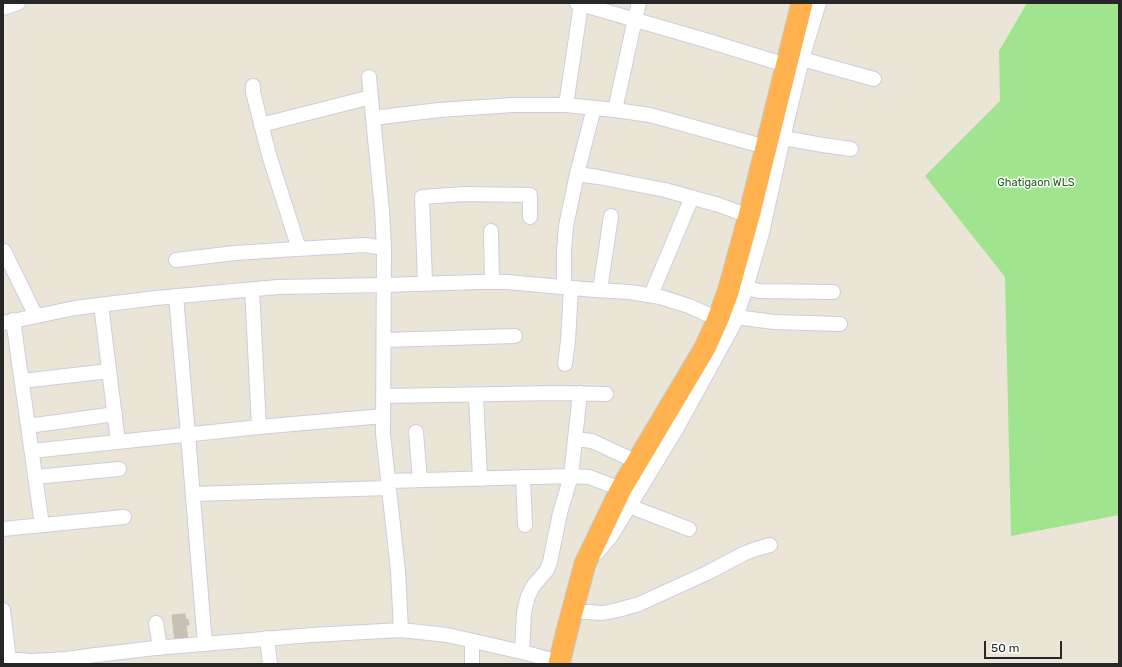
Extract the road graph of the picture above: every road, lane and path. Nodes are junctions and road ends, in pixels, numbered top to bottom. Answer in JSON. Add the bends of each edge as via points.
{"nodes":[{"id":1,"x":639,"y":3,"type":"edge"},
{"id":2,"x":802,"y":3,"type":"edge"},
{"id":3,"x":819,"y":3,"type":"edge"},
{"id":4,"x":579,"y":4,"type":"edge"},
{"id":5,"x":634,"y":19,"type":"junction"},
{"id":6,"x":794,"y":62,"type":"junction"},
{"id":7,"x":369,"y":78,"type":"dead end"},
{"id":8,"x":874,"y":79,"type":"dead end"},
{"id":9,"x":253,"y":86,"type":"dead end"},
{"id":10,"x":371,"y":97,"type":"junction"},
{"id":11,"x":566,"y":105,"type":"junction"},
{"id":12,"x":594,"y":108,"type":"junction"},
{"id":13,"x":615,"y":110,"type":"junction"},
{"id":14,"x":373,"y":118,"type":"junction"},
{"id":15,"x":261,"y":125,"type":"junction"},
{"id":16,"x":774,"y":142,"type":"junction"},
{"id":17,"x":851,"y":149,"type":"dead end"},
{"id":18,"x":577,"y":174,"type":"junction"},
{"id":19,"x":692,"y":198,"type":"junction"},
{"id":20,"x":611,"y":216,"type":"dead end"},
{"id":21,"x":749,"y":216,"type":"junction"},
{"id":22,"x":530,"y":217,"type":"dead end"},
{"id":23,"x":491,"y":231,"type":"dead end"},
{"id":24,"x":384,"y":248,"type":"junction"},
{"id":25,"x":299,"y":249,"type":"junction"},
{"id":26,"x":4,"y":251,"type":"dead end"},
{"id":27,"x":176,"y":260,"type":"dead end"},
{"id":28,"x":492,"y":282,"type":"junction"},
{"id":29,"x":425,"y":283,"type":"junction"},
{"id":30,"x":384,"y":285,"type":"junction"},
{"id":31,"x":567,"y":287,"type":"junction"},
{"id":32,"x":746,"y":288,"type":"junction"},
{"id":33,"x":252,"y":289,"type":"junction"},
{"id":34,"x":600,"y":290,"type":"junction"},
{"id":35,"x":833,"y":292,"type":"dead end"},
{"id":36,"x":651,"y":295,"type":"junction"},
{"id":37,"x":176,"y":296,"type":"junction"},
{"id":38,"x":101,"y":305,"type":"junction"},
{"id":39,"x":36,"y":316,"type":"junction"},
{"id":40,"x":727,"y":318,"type":"junction"},
{"id":41,"x":8,"y":322,"type":"edge"},
{"id":42,"x":840,"y":324,"type":"dead end"},
{"id":43,"x":515,"y":336,"type":"dead end"},
{"id":44,"x":384,"y":340,"type":"junction"},
{"id":45,"x":566,"y":364,"type":"dead end"},
{"id":46,"x":109,"y":371,"type":"junction"},
{"id":47,"x":22,"y":381,"type":"junction"},
{"id":48,"x":580,"y":393,"type":"junction"},
{"id":49,"x":606,"y":394,"type":"dead end"},
{"id":50,"x":476,"y":395,"type":"junction"},
{"id":51,"x":383,"y":396,"type":"junction"},
{"id":52,"x":115,"y":414,"type":"junction"},
{"id":53,"x":383,"y":416,"type":"junction"},
{"id":54,"x":28,"y":426,"type":"junction"},
{"id":55,"x":259,"y":427,"type":"junction"},
{"id":56,"x":416,"y":432,"type":"dead end"},
{"id":57,"x":188,"y":435,"type":"junction"},
{"id":58,"x":575,"y":439,"type":"junction"},
{"id":59,"x":118,"y":442,"type":"junction"},
{"id":60,"x":32,"y":451,"type":"junction"},
{"id":61,"x":637,"y":462,"type":"junction"},
{"id":62,"x":119,"y":470,"type":"dead end"},
{"id":63,"x":571,"y":476,"type":"junction"},
{"id":64,"x":36,"y":477,"type":"junction"},
{"id":65,"x":523,"y":478,"type":"junction"},
{"id":66,"x":480,"y":479,"type":"junction"},
{"id":67,"x":420,"y":480,"type":"junction"},
{"id":68,"x":389,"y":484,"type":"junction"},
{"id":69,"x":193,"y":494,"type":"junction"},
{"id":70,"x":625,"y":497,"type":"junction"},
{"id":71,"x":124,"y":517,"type":"dead end"},
{"id":72,"x":42,"y":525,"type":"junction"},
{"id":73,"x":525,"y":525,"type":"dead end"},
{"id":74,"x":3,"y":529,"type":"edge"},
{"id":75,"x":689,"y":529,"type":"dead end"},
{"id":76,"x":770,"y":545,"type":"dead end"},
{"id":77,"x":3,"y":610,"type":"edge"},
{"id":78,"x":572,"y":611,"type":"junction"},
{"id":79,"x":156,"y":623,"type":"dead end"},
{"id":80,"x":401,"y":630,"type":"junction"},
{"id":81,"x":267,"y":638,"type":"junction"},
{"id":82,"x":472,"y":641,"type":"junction"},
{"id":83,"x":205,"y":644,"type":"junction"},
{"id":84,"x":160,"y":648,"type":"junction"},
{"id":85,"x":522,"y":652,"type":"junction"},
{"id":86,"x":6,"y":660,"type":"edge"},
{"id":87,"x":68,"y":662,"type":"edge"},
{"id":88,"x":32,"y":663,"type":"edge"},
{"id":89,"x":559,"y":663,"type":"edge"},
{"id":90,"x":270,"y":664,"type":"edge"},
{"id":91,"x":472,"y":664,"type":"edge"}],
"edges":[{"from":1,"to":5,"type":"street"},
{"from":2,"to":6,"type":"highway"},
{"from":3,"to":6,"type":"street"},
{"from":4,"to":5,"type":"street"},
{"from":4,"to":11,"type":"street"},
{"from":5,"to":6,"type":"street"},
{"from":5,"to":13,"type":"street"},
{"from":6,"to":8,"type":"street"},
{"from":6,"to":16,"type":"highway"},
{"from":7,"to":10,"type":"street"},
{"from":9,"to":15,"type":"street"},
{"from":10,"to":14,"type":"street"},
{"from":10,"to":15,"type":"street"},
{"from":11,"to":12,"type":"street"},
{"from":11,"to":14,"type":"street","via":[[513,105]]},
{"from":12,"to":13,"type":"street"},
{"from":12,"to":18,"type":"street"},
{"from":13,"to":16,"type":"street","via":[[650,115]]},
{"from":14,"to":24,"type":"street"},
{"from":15,"to":25,"type":"street"},
{"from":16,"to":17,"type":"street"},
{"from":16,"to":21,"type":"highway"},
{"from":16,"to":32,"type":"street","via":[[762,233]]},
{"from":18,"to":19,"type":"street","via":[[665,190]]},
{"from":18,"to":31,"type":"street","via":[[566,226],[564,252]]},
{"from":19,"to":21,"type":"street"},
{"from":19,"to":36,"type":"street"},
{"from":20,"to":34,"type":"street"},
{"from":21,"to":40,"type":"highway","via":[[728,292]]},
{"from":22,"to":29,"type":"street","via":[[530,195],[464,194],[422,197]]},
{"from":23,"to":28,"type":"street"},
{"from":24,"to":25,"type":"street","via":[[365,245]]},
{"from":24,"to":30,"type":"street"},
{"from":25,"to":27,"type":"street"},
{"from":26,"to":39,"type":"street"},
{"from":28,"to":29,"type":"street"},
{"from":28,"to":31,"type":"street"},
{"from":29,"to":30,"type":"street"},
{"from":30,"to":33,"type":"street"},
{"from":30,"to":44,"type":"street"},
{"from":31,"to":34,"type":"street"},
{"from":31,"to":45,"type":"street"},
{"from":32,"to":35,"type":"street","via":[[759,291]]},
{"from":32,"to":40,"type":"street"},
{"from":33,"to":37,"type":"street"},
{"from":33,"to":55,"type":"street"},
{"from":34,"to":36,"type":"street"},
{"from":36,"to":40,"type":"street"},
{"from":37,"to":38,"type":"street"},
{"from":37,"to":57,"type":"street"},
{"from":38,"to":39,"type":"street"},
{"from":38,"to":46,"type":"street"},
{"from":39,"to":41,"type":"street"},
{"from":40,"to":42,"type":"street"},
{"from":40,"to":61,"type":"highway","via":[[705,348]]},
{"from":40,"to":70,"type":"street","via":[[733,326],[677,428]]},
{"from":41,"to":47,"type":"street"},
{"from":43,"to":44,"type":"street"},
{"from":44,"to":51,"type":"street"},
{"from":46,"to":47,"type":"street"},
{"from":46,"to":52,"type":"street"},
{"from":47,"to":54,"type":"street"},
{"from":48,"to":49,"type":"street"},
{"from":48,"to":50,"type":"street"},
{"from":48,"to":58,"type":"street"},
{"from":50,"to":51,"type":"street"},
{"from":50,"to":66,"type":"street"},
{"from":51,"to":53,"type":"street"},
{"from":52,"to":54,"type":"street"},
{"from":52,"to":59,"type":"street"},
{"from":53,"to":55,"type":"street"},
{"from":53,"to":68,"type":"street"},
{"from":54,"to":60,"type":"street"},
{"from":55,"to":57,"type":"street"},
{"from":56,"to":67,"type":"street"},
{"from":57,"to":59,"type":"street"},
{"from":57,"to":69,"type":"street"},
{"from":58,"to":61,"type":"street","via":[[592,441]]},
{"from":58,"to":63,"type":"street"},
{"from":59,"to":60,"type":"street"},
{"from":60,"to":64,"type":"street"},
{"from":61,"to":70,"type":"highway"},
{"from":62,"to":64,"type":"street"},
{"from":63,"to":65,"type":"street"},
{"from":63,"to":70,"type":"street","via":[[589,477]]},
{"from":63,"to":85,"type":"street","via":[[550,562],[528,596],[524,612]]},
{"from":64,"to":72,"type":"street"},
{"from":65,"to":66,"type":"street"},
{"from":65,"to":73,"type":"street"},
{"from":66,"to":67,"type":"street"},
{"from":67,"to":68,"type":"street"},
{"from":68,"to":69,"type":"street"},
{"from":68,"to":80,"type":"street"},
{"from":69,"to":83,"type":"street"},
{"from":70,"to":75,"type":"street"},
{"from":70,"to":78,"type":"highway","via":[[585,564]]},
{"from":71,"to":72,"type":"street"},
{"from":72,"to":74,"type":"street"},
{"from":76,"to":78,"type":"street","via":[[745,553],[639,604],[603,613]]},
{"from":77,"to":86,"type":"street"},
{"from":78,"to":89,"type":"highway"},
{"from":79,"to":84,"type":"street"},
{"from":80,"to":81,"type":"street"},
{"from":80,"to":82,"type":"street"},
{"from":81,"to":83,"type":"street"},
{"from":81,"to":90,"type":"street"},
{"from":82,"to":85,"type":"street"},
{"from":82,"to":91,"type":"street"},
{"from":83,"to":84,"type":"street"},
{"from":84,"to":87,"type":"street","via":[[96,655]]},
{"from":85,"to":89,"type":"street"},
{"from":86,"to":88,"type":"street"},
{"from":87,"to":88,"type":"street"}]}
